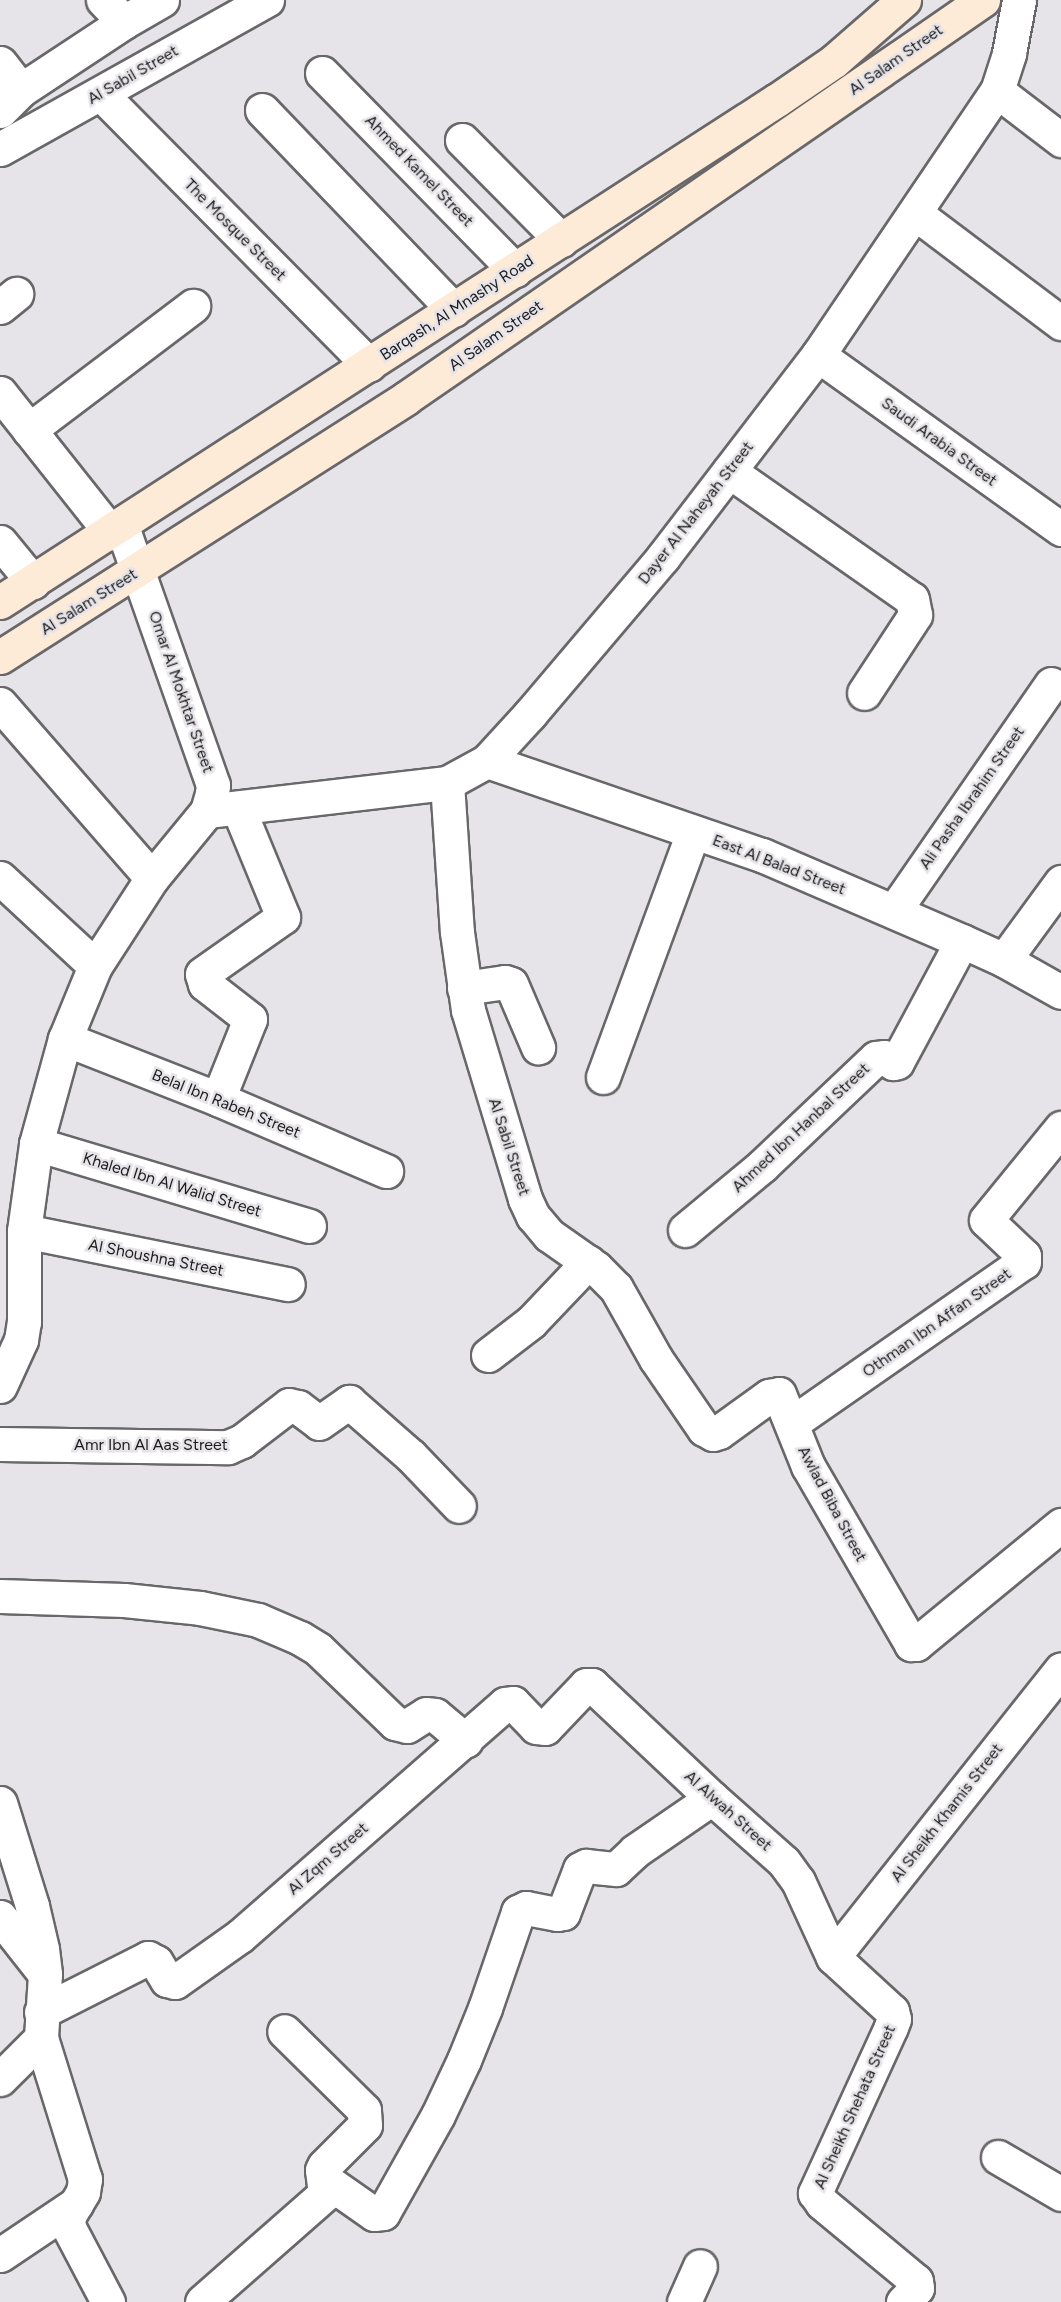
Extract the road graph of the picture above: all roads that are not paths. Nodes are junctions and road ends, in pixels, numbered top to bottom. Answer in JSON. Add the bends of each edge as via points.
{"nodes":[{"id":1,"x":162,"y":0,"type":"edge"},
{"id":2,"x":267,"y":0,"type":"edge"},
{"id":3,"x":904,"y":0,"type":"edge"},
{"id":4,"x":982,"y":0,"type":"edge"},
{"id":5,"x":1019,"y":0,"type":"edge"},
{"id":6,"x":114,"y":11,"type":"edge"},
{"id":7,"x":0,"y":63,"type":"edge"},
{"id":8,"x":322,"y":73,"type":"dead end"},
{"id":9,"x":997,"y":91,"type":"junction"},
{"id":10,"x":101,"y":94,"type":"junction"},
{"id":11,"x":10,"y":100,"type":"edge"},
{"id":12,"x":262,"y":110,"type":"dead end"},
{"id":13,"x":462,"y":140,"type":"dead end"},
{"id":14,"x":1061,"y":140,"type":"edge"},
{"id":15,"x":0,"y":149,"type":"edge"},
{"id":16,"x":915,"y":213,"type":"junction"},
{"id":17,"x":561,"y":240,"type":"junction"},
{"id":18,"x":515,"y":270,"type":"junction"},
{"id":19,"x":193,"y":306,"type":"dead end"},
{"id":20,"x":454,"y":310,"type":"junction"},
{"id":21,"x":1061,"y":323,"type":"edge"},
{"id":22,"x":818,"y":355,"type":"junction"},
{"id":23,"x":369,"y":365,"type":"junction"},
{"id":24,"x":0,"y":393,"type":"edge"},
{"id":25,"x":29,"y":430,"type":"junction"},
{"id":26,"x":729,"y":471,"type":"junction"},
{"id":27,"x":116,"y":529,"type":"junction"},
{"id":28,"x":1061,"y":529,"type":"edge"},
{"id":29,"x":0,"y":542,"type":"edge"},
{"id":30,"x":139,"y":571,"type":"junction"},
{"id":31,"x":33,"y":582,"type":"junction"},
{"id":32,"x":0,"y":602,"type":"edge"},
{"id":33,"x":0,"y":657,"type":"edge"},
{"id":34,"x":1051,"y":684,"type":"dead end"},
{"id":35,"x":864,"y":693,"type":"dead end"},
{"id":36,"x":0,"y":704,"type":"edge"},
{"id":37,"x":487,"y":761,"type":"junction"},
{"id":38,"x":447,"y":783,"type":"junction"},
{"id":39,"x":223,"y":809,"type":"junction"},
{"id":40,"x":693,"y":832,"type":"junction"},
{"id":41,"x":152,"y":878,"type":"junction"},
{"id":42,"x":1061,"y":882,"type":"edge"},
{"id":43,"x":3,"y":887,"type":"edge"},
{"id":44,"x":894,"y":911,"type":"junction"},
{"id":45,"x":962,"y":941,"type":"junction"},
{"id":46,"x":1004,"y":960,"type":"junction"},
{"id":47,"x":95,"y":966,"type":"junction"},
{"id":48,"x":464,"y":988,"type":"junction"},
{"id":49,"x":1061,"y":992,"type":"edge"},
{"id":50,"x":64,"y":1039,"type":"junction"},
{"id":51,"x":538,"y":1047,"type":"dead end"},
{"id":52,"x":603,"y":1077,"type":"dead end"},
{"id":53,"x":218,"y":1099,"type":"junction"},
{"id":54,"x":1061,"y":1128,"type":"edge"},
{"id":55,"x":36,"y":1143,"type":"junction"},
{"id":56,"x":386,"y":1171,"type":"dead end"},
{"id":57,"x":309,"y":1226,"type":"dead end"},
{"id":58,"x":685,"y":1230,"type":"dead end"},
{"id":59,"x":24,"y":1231,"type":"junction"},
{"id":60,"x":588,"y":1262,"type":"junction"},
{"id":61,"x":288,"y":1284,"type":"dead end"},
{"id":62,"x":10,"y":1329,"type":"edge"},
{"id":63,"x":488,"y":1355,"type":"dead end"},
{"id":64,"x":0,"y":1386,"type":"edge"},
{"id":65,"x":792,"y":1423,"type":"junction"},
{"id":66,"x":722,"y":1431,"type":"joint"},
{"id":67,"x":0,"y":1444,"type":"edge"},
{"id":68,"x":459,"y":1506,"type":"dead end"},
{"id":69,"x":1060,"y":1527,"type":"edge"},
{"id":70,"x":0,"y":1596,"type":"edge"},
{"id":71,"x":1061,"y":1669,"type":"edge"},
{"id":72,"x":594,"y":1686,"type":"joint"},
{"id":73,"x":466,"y":1742,"type":"junction"},
{"id":74,"x":712,"y":1798,"type":"junction"},
{"id":75,"x":0,"y":1803,"type":"edge"},
{"id":76,"x":0,"y":1917,"type":"edge"},
{"id":77,"x":833,"y":1957,"type":"junction"},
{"id":78,"x":45,"y":1974,"type":"junction"},
{"id":79,"x":41,"y":2025,"type":"junction"},
{"id":80,"x":284,"y":2031,"type":"dead end"},
{"id":81,"x":0,"y":2079,"type":"edge"},
{"id":82,"x":998,"y":2157,"type":"dead end"},
{"id":83,"x":324,"y":2179,"type":"junction"},
{"id":84,"x":1061,"y":2194,"type":"edge"},
{"id":85,"x":76,"y":2204,"type":"junction"},
{"id":86,"x":0,"y":2255,"type":"edge"},
{"id":87,"x":700,"y":2265,"type":"dead end"},
{"id":88,"x":108,"y":2302,"type":"edge"},
{"id":89,"x":202,"y":2302,"type":"edge"},
{"id":90,"x":684,"y":2302,"type":"edge"},
{"id":91,"x":903,"y":2302,"type":"edge"}],
"edges":[{"from":1,"to":6,"type":"street"},
{"from":2,"to":10,"type":"street","name":"Al Sabil Street"},
{"from":3,"to":17,"type":"street","name":"Barqash, Al Mnashy Road","via":[[834,61]]},
{"from":4,"to":30,"type":"street","name":"Al Salam Street","via":[[406,398]]},
{"from":5,"to":9,"type":"street","name":"Dayer Al Naheyah Street"},
{"from":6,"to":11,"type":"street"},
{"from":7,"to":11,"type":"street"},
{"from":8,"to":18,"type":"street","name":"Ahmed Kamel Street"},
{"from":9,"to":14,"type":"street"},
{"from":9,"to":16,"type":"street","name":"Dayer Al Naheyah Street"},
{"from":10,"to":15,"type":"street","name":"Al Sabil Street"},
{"from":10,"to":23,"type":"street","name":"The Mosque Street"},
{"from":12,"to":20,"type":"street"},
{"from":13,"to":17,"type":"street"},
{"from":16,"to":21,"type":"street"},
{"from":16,"to":22,"type":"street","name":"Dayer Al Naheyah Street"},
{"from":17,"to":18,"type":"street","name":"Barqash, Al Mnashy Road"},
{"from":18,"to":20,"type":"street","name":"Barqash, Al Mnashy Road"},
{"from":19,"to":25,"type":"street"},
{"from":20,"to":23,"type":"street","name":"Barqash, Al Mnashy Road"},
{"from":22,"to":26,"type":"street","name":"Dayer Al Naheyah Street"},
{"from":22,"to":28,"type":"street","name":"Saudi Arabia Street"},
{"from":23,"to":27,"type":"street","name":"Barqash, Al Mnashy Road"},
{"from":24,"to":25,"type":"street","name":"Omar Al Mokhtar Street"},
{"from":25,"to":27,"type":"street","name":"Omar Al Mokhtar Street"},
{"from":26,"to":35,"type":"street","via":[[912,599],[915,615]]},
{"from":26,"to":37,"type":"street","name":"Dayer Al Naheyah Street","via":[[612,618]]},
{"from":27,"to":30,"type":"street","name":"Omar Al Mokhtar Street"},
{"from":27,"to":31,"type":"street","name":"Barqash, Al Mnashy Road"},
{"from":29,"to":31,"type":"street"},
{"from":30,"to":33,"type":"street","name":"Al Salam Street"},
{"from":30,"to":39,"type":"street","name":"Omar Al Mokhtar Street"},
{"from":31,"to":32,"type":"street","name":"Barqash, Al Mnashy Road"},
{"from":34,"to":44,"type":"street","name":"Ali Pasha Ibrahim Street"},
{"from":36,"to":41,"type":"street"},
{"from":37,"to":38,"type":"street","name":"Dayer Al Naheyah Street"},
{"from":37,"to":40,"type":"street","name":"East Al Balad Street"},
{"from":38,"to":39,"type":"street","name":"Dayer Al Naheyah Street"},
{"from":38,"to":48,"type":"street","name":"Al Sabil Street","via":[[453,896]]},
{"from":39,"to":41,"type":"street","name":"Omar Al Mokhtar Street"},
{"from":39,"to":53,"type":"street","via":[[283,917],[202,974],[205,984],[250,1019]]},
{"from":40,"to":44,"type":"street","name":"East Al Balad Street","via":[[762,855]]},
{"from":40,"to":52,"type":"street"},
{"from":41,"to":47,"type":"street","name":"Omar Al Mokhtar Street"},
{"from":42,"to":46,"type":"street"},
{"from":43,"to":47,"type":"street"},
{"from":44,"to":45,"type":"street","name":"East Al Balad Street"},
{"from":45,"to":46,"type":"street","name":"East Al Balad Street"},
{"from":45,"to":58,"type":"street","name":"Ahmed Ibn Hanbal Street","via":[[897,1062],[876,1058],[762,1166]]},
{"from":46,"to":49,"type":"street","name":"East Al Balad Street"},
{"from":47,"to":50,"type":"street","name":"Omar Al Mokhtar Street"},
{"from":48,"to":51,"type":"street","via":[[512,984]]},
{"from":48,"to":60,"type":"street","name":"Al Sabil Street","via":[[474,1038],[532,1216],[558,1244]]},
{"from":50,"to":53,"type":"street","name":"Belal Ibn Rabeh Street"},
{"from":50,"to":55,"type":"street","name":"Omar Al Mokhtar Street"},
{"from":53,"to":56,"type":"street","name":"Belal Ibn Rabeh Street"},
{"from":54,"to":65,"type":"street","name":"Othman Ibn Affan Street","via":[[986,1220],[1024,1256],[1024,1262]]},
{"from":55,"to":57,"type":"street","name":"Khaled Ibn Al Walid Street"},
{"from":55,"to":59,"type":"street","name":"Omar Al Mokhtar Street"},
{"from":59,"to":61,"type":"street","name":"Al Shoushna Street"},
{"from":59,"to":62,"type":"street","name":"Omar Al Mokhtar Street","via":[[24,1322]]},
{"from":60,"to":63,"type":"street","via":[[531,1322]]},
{"from":60,"to":66,"type":"street","name":"Al Sabil Street","via":[[622,1296],[656,1359],[704,1429],[713,1434]]},
{"from":62,"to":64,"type":"street","name":"Omar Al Mokhtar Street"},
{"from":65,"to":66,"type":"street","name":"Awlad Biba Street","via":[[782,1398],[775,1393]]},
{"from":65,"to":69,"type":"street","name":"Awlad Biba Street","via":[[808,1466],[910,1644],[916,1644]]},
{"from":67,"to":68,"type":"street","name":"Amr Ibn Al Aas Street","via":[[228,1447],[289,1405],[320,1423],[344,1403],[352,1404],[411,1456]]},
{"from":70,"to":73,"type":"street","via":[[124,1600],[200,1608],[258,1620],[318,1649],[395,1723],[407,1726],[426,1714],[435,1715]]},
{"from":71,"to":77,"type":"street","name":"Al Sheikh Khamis Street"},
{"from":72,"to":73,"type":"street","name":"Al Zqm Street","via":[[586,1685],[545,1728],[536,1727],[509,1702]]},
{"from":72,"to":74,"type":"street","name":"Al Alwah Street"},
{"from":73,"to":79,"type":"street","name":"Al Zqm Street","via":[[240,1936],[177,1980],[169,1982],[156,1962],[148,1958]]},
{"from":74,"to":77,"type":"street","name":"Al Alwah Street","via":[[792,1871]]},
{"from":74,"to":83,"type":"street","via":[[635,1851],[616,1869],[580,1869],[563,1913],[526,1908],[518,1912],[464,2060],[383,2213],[374,2214]]},
{"from":75,"to":78,"type":"street","via":[[35,1916]]},
{"from":76,"to":78,"type":"street"},
{"from":77,"to":91,"type":"street","name":"Al Sheikh Shehata Street","via":[[889,2008],[894,2019],[815,2193],[822,2204],[916,2281],[917,2288]]},
{"from":78,"to":79,"type":"street"},
{"from":79,"to":81,"type":"street"},
{"from":79,"to":85,"type":"street","via":[[83,2171],[85,2188]]},
{"from":80,"to":83,"type":"street","via":[[366,2115],[365,2125],[324,2166]]},
{"from":82,"to":84,"type":"street"},
{"from":83,"to":89,"type":"street","via":[[325,2194]]},
{"from":85,"to":86,"type":"street"},
{"from":85,"to":88,"type":"street","via":[[69,2215],[70,2234]]},
{"from":87,"to":90,"type":"street"}]}
